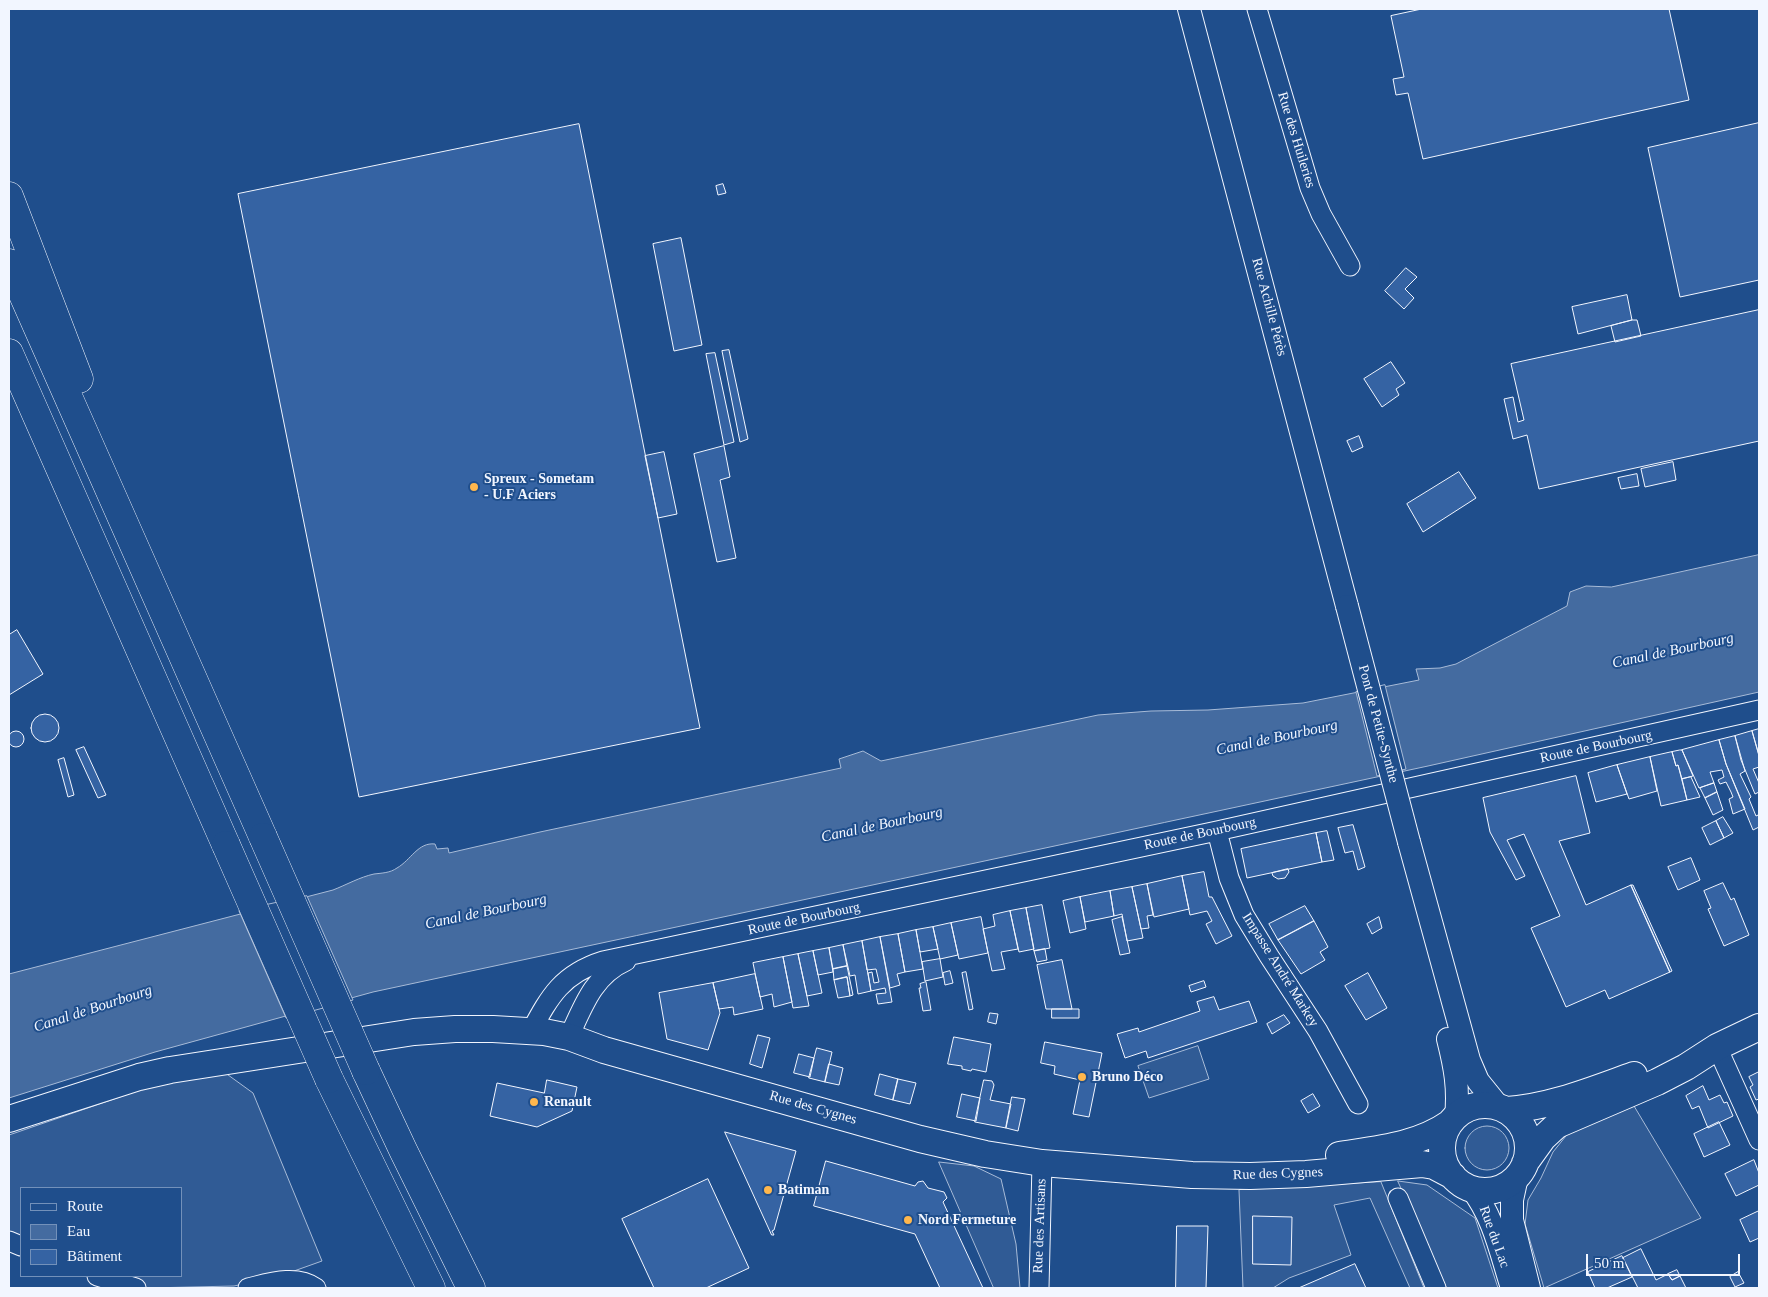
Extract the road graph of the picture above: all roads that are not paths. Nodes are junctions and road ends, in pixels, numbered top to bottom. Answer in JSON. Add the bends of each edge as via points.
{"nodes":[{"id":1,"x":1189,"y":9,"type":"edge"},
{"id":2,"x":1257,"y":9,"type":"edge"},
{"id":3,"x":9,"y":196,"type":"edge"},
{"id":4,"x":9,"y":262,"type":"edge"},
{"id":5,"x":1350,"y":266,"type":"dead end"},
{"id":6,"x":9,"y":353,"type":"edge"},
{"id":7,"x":9,"y":374,"type":"edge"},
{"id":8,"x":53,"y":452,"type":"junction"},
{"id":9,"x":128,"y":533,"type":"junction"},
{"id":10,"x":1347,"y":606,"type":"joint"},
{"id":11,"x":1759,"y":710,"type":"edge"},
{"id":12,"x":1217,"y":831,"type":"junction"},
{"id":13,"x":1409,"y":842,"type":"junction"},
{"id":14,"x":641,"y":954,"type":"junction"},
{"id":15,"x":1759,"y":1026,"type":"edge"},
{"id":16,"x":531,"y":1031,"type":"junction"},
{"id":17,"x":569,"y":1037,"type":"junction"},
{"id":18,"x":1717,"y":1047,"type":"junction"},
{"id":19,"x":1358,"y":1104,"type":"dead end"},
{"id":20,"x":1503,"y":1108,"type":"junction"},
{"id":21,"x":9,"y":1119,"type":"edge"},
{"id":22,"x":1453,"y":1120,"type":"junction"},
{"id":23,"x":1759,"y":1140,"type":"edge"},
{"id":24,"x":1042,"y":1163,"type":"junction"},
{"id":25,"x":1099,"y":1168,"type":"junction"},
{"id":26,"x":1521,"y":1170,"type":"junction"},
{"id":27,"x":1462,"y":1182,"type":"junction"},
{"id":28,"x":1398,"y":1198,"type":"dead end"},
{"id":29,"x":101,"y":1277,"type":"edge"},
{"id":30,"x":136,"y":1288,"type":"edge"},
{"id":31,"x":248,"y":1288,"type":"edge"},
{"id":32,"x":316,"y":1288,"type":"edge"},
{"id":33,"x":431,"y":1288,"type":"edge"},
{"id":34,"x":471,"y":1288,"type":"edge"},
{"id":35,"x":1039,"y":1288,"type":"edge"},
{"id":36,"x":1436,"y":1288,"type":"edge"},
{"id":37,"x":1512,"y":1288,"type":"edge"},
{"id":38,"x":1529,"y":1288,"type":"edge"}],
"edges":[{"from":1,"to":10,"type":"street","name":"Rue Achille Pérès"},
{"from":2,"to":5,"type":"street","name":"Rue des Huileries","via":[[1310,188]]},
{"from":3,"to":9,"type":"highway","via":[[82,386]]},
{"from":4,"to":9,"type":"highway"},
{"from":6,"to":8,"type":"highway"},
{"from":7,"to":8,"type":"highway"},
{"from":8,"to":33,"type":"highway","bridge":true,"via":[[329,1079]]},
{"from":9,"to":34,"type":"highway","bridge":true,"via":[[366,1071]]},
{"from":10,"to":13,"type":"street","name":"Pont de Petite-Synthe","bridge":true},
{"from":11,"to":12,"type":"street","name":"Route de Bourbourg"},
{"from":12,"to":14,"type":"street","name":"Route de Bourbourg"},
{"from":12,"to":19,"type":"street","name":"Impasse André Markey","via":[[1231,884],[1244,915],[1318,1030]]},
{"from":13,"to":20,"type":"street","via":[[1469,1060],[1478,1081]]},
{"from":13,"to":22,"type":"street","via":[[1433,976],[1457,1075]]},
{"from":14,"to":16,"type":"street","name":"Route de Bourbourg","via":[[603,961],[572,975],[549,997]]},
{"from":14,"to":17,"type":"street","name":"Route de Bourbourg","via":[[618,964],[603,976],[586,999]]},
{"from":15,"to":18,"type":"main road"},
{"from":16,"to":17,"type":"main road","name":"Rue des Cygnes"},
{"from":16,"to":21,"type":"main road","name":"Rue des Cygnes","via":[[414,1032],[184,1067],[139,1077]]},
{"from":17,"to":24,"type":"main road","name":"Rue des Cygnes","via":[[604,1050],[920,1139]]},
{"from":18,"to":20,"type":"main road","via":[[1552,1103],[1530,1108]]},
{"from":18,"to":23,"type":"street"},
{"from":18,"to":26,"type":"main road","via":[[1686,1068],[1557,1125],[1543,1138]]},
{"from":20,"to":22,"type":"main road","via":[[1486,1104],[1476,1106]]},
{"from":20,"to":26,"type":"main road","via":[[1519,1120],[1526,1135],[1528,1147]]},
{"from":22,"to":25,"type":"main road","name":"Rue des Cygnes","via":[[1412,1142],[1332,1157],[1206,1167]]},
{"from":22,"to":27,"type":"main road","via":[[1444,1135],[1442,1152],[1448,1168]]},
{"from":24,"to":25,"type":"main road","name":"Rue des Cygnes"},
{"from":24,"to":35,"type":"street","name":"Rue des Artisans"},
{"from":25,"to":27,"type":"main road","name":"Rue des Cygnes","via":[[1250,1176],[1422,1164],[1434,1166]]},
{"from":26,"to":27,"type":"main road","via":[[1509,1184],[1497,1189],[1487,1191]]},
{"from":26,"to":38,"type":"street","name":"Rue du Lac","via":[[1512,1200],[1512,1220]]},
{"from":27,"to":37,"type":"street","name":"Rue du Lac","via":[[1482,1202],[1489,1216]]},
{"from":28,"to":36,"type":"street"},
{"from":29,"to":30,"type":"street"},
{"from":31,"to":32,"type":"street","via":[[284,1281],[303,1282]]}]}
